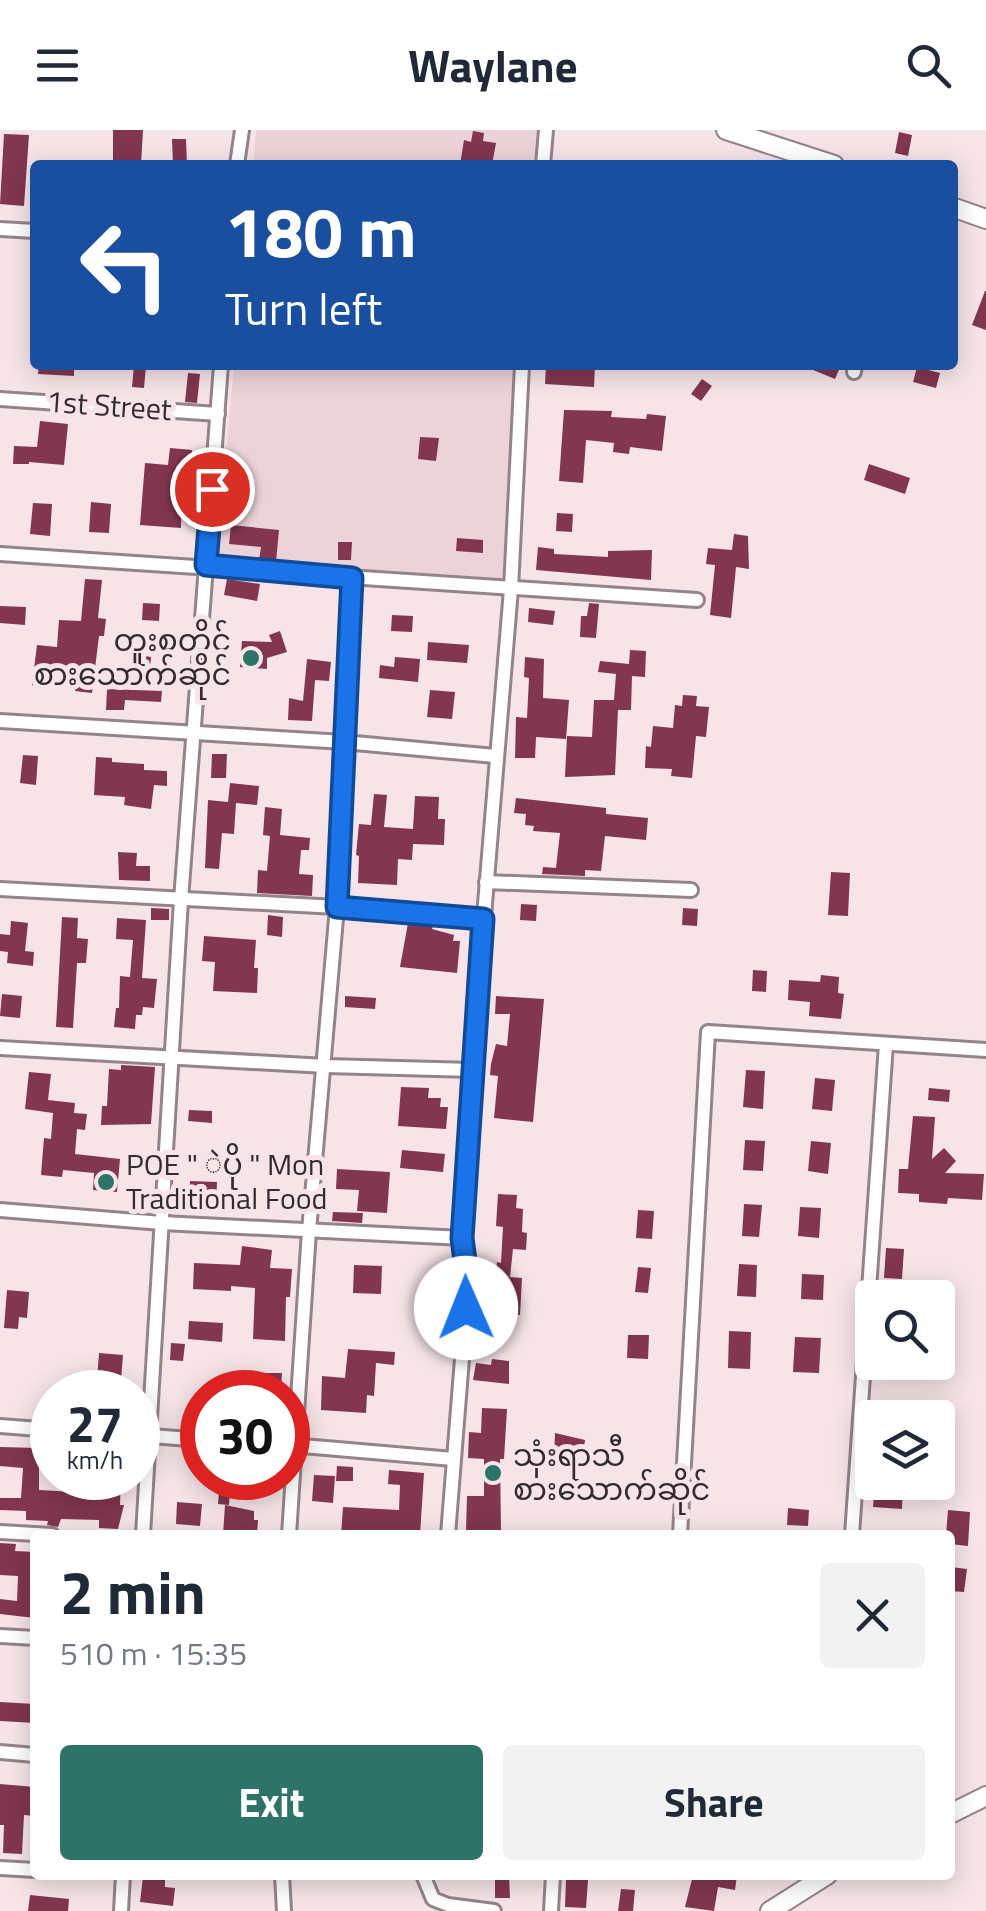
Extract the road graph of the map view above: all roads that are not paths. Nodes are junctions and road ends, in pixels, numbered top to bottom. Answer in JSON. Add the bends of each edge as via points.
{"nodes":[{"id":1,"x":242,"y":130,"type":"edge"},
{"id":2,"x":546,"y":130,"type":"edge"},
{"id":3,"x":726,"y":130,"type":"edge"},
{"id":4,"x":238,"y":160,"type":"edge"},
{"id":5,"x":543,"y":160,"type":"edge"},
{"id":6,"x":819,"y":160,"type":"edge"},
{"id":7,"x":958,"y":209,"type":"edge"},
{"id":8,"x":986,"y":219,"type":"edge"},
{"id":9,"x":0,"y":229,"type":"edge"},
{"id":10,"x":30,"y":231,"type":"edge"},
{"id":11,"x":220,"y":370,"type":"edge"},
{"id":12,"x":522,"y":370,"type":"edge"},
{"id":13,"x":0,"y":399,"type":"edge"},
{"id":14,"x":218,"y":414,"type":"junction"},
{"id":15,"x":0,"y":554,"type":"edge"},
{"id":16,"x":206,"y":565,"type":"junction"},
{"id":17,"x":352,"y":578,"type":"junction"},
{"id":18,"x":511,"y":589,"type":"junction"},
{"id":19,"x":697,"y":600,"type":"dead end"},
{"id":20,"x":0,"y":720,"type":"edge"},
{"id":21,"x":193,"y":733,"type":"junction"},
{"id":22,"x":344,"y":742,"type":"junction"},
{"id":23,"x":495,"y":756,"type":"junction"},
{"id":24,"x":486,"y":882,"type":"junction"},
{"id":25,"x":0,"y":889,"type":"edge"},
{"id":26,"x":691,"y":890,"type":"dead end"},
{"id":27,"x":181,"y":900,"type":"junction"},
{"id":28,"x":337,"y":907,"type":"junction"},
{"id":29,"x":483,"y":919,"type":"junction"},
{"id":30,"x":886,"y":1044,"type":"junction"},
{"id":31,"x":0,"y":1048,"type":"edge"},
{"id":32,"x":986,"y":1050,"type":"edge"},
{"id":33,"x":173,"y":1058,"type":"junction"},
{"id":34,"x":326,"y":1066,"type":"junction"},
{"id":35,"x":473,"y":1070,"type":"junction"},
{"id":36,"x":0,"y":1210,"type":"edge"},
{"id":37,"x":162,"y":1223,"type":"junction"},
{"id":38,"x":310,"y":1231,"type":"junction"},
{"id":39,"x":462,"y":1238,"type":"junction"},
{"id":40,"x":148,"y":1370,"type":"edge"},
{"id":41,"x":298,"y":1370,"type":"edge"},
{"id":42,"x":0,"y":1426,"type":"edge"},
{"id":43,"x":30,"y":1428,"type":"edge"},
{"id":44,"x":310,"y":1447,"type":"edge"},
{"id":45,"x":453,"y":1459,"type":"junction"},
{"id":46,"x":143,"y":1500,"type":"edge"},
{"id":47,"x":291,"y":1500,"type":"edge"},
{"id":48,"x":143,"y":1530,"type":"edge"},
{"id":49,"x":290,"y":1530,"type":"edge"},
{"id":50,"x":448,"y":1530,"type":"edge"},
{"id":51,"x":680,"y":1530,"type":"edge"},
{"id":52,"x":852,"y":1530,"type":"edge"},
{"id":53,"x":0,"y":1532,"type":"edge"},
{"id":54,"x":30,"y":1534,"type":"edge"},
{"id":55,"x":0,"y":1636,"type":"edge"},
{"id":56,"x":30,"y":1638,"type":"edge"},
{"id":57,"x":0,"y":1752,"type":"edge"},
{"id":58,"x":30,"y":1754,"type":"edge"},
{"id":59,"x":986,"y":1782,"type":"edge"},
{"id":60,"x":986,"y":1796,"type":"edge"},
{"id":61,"x":955,"y":1812,"type":"edge"},
{"id":62,"x":0,"y":1868,"type":"edge"},
{"id":63,"x":30,"y":1870,"type":"edge"},
{"id":64,"x":123,"y":1880,"type":"edge"},
{"id":65,"x":282,"y":1880,"type":"edge"},
{"id":66,"x":425,"y":1880,"type":"edge"},
{"id":67,"x":553,"y":1880,"type":"edge"},
{"id":68,"x":819,"y":1880,"type":"edge"},
{"id":69,"x":122,"y":1911,"type":"edge"},
{"id":70,"x":284,"y":1911,"type":"edge"},
{"id":71,"x":494,"y":1911,"type":"edge"},
{"id":72,"x":551,"y":1911,"type":"edge"},
{"id":73,"x":770,"y":1911,"type":"edge"}],
"edges":[{"from":1,"to":4,"type":"street"},
{"from":2,"to":5,"type":"street"},
{"from":3,"to":6,"type":"main road"},
{"from":7,"to":8,"type":"main road"},
{"from":9,"to":10,"type":"street"},
{"from":11,"to":14,"type":"street"},
{"from":12,"to":18,"type":"street"},
{"from":13,"to":14,"type":"street","name":"1st Street"},
{"from":14,"to":16,"type":"street"},
{"from":15,"to":16,"type":"street"},
{"from":16,"to":17,"type":"street"},
{"from":16,"to":21,"type":"street"},
{"from":17,"to":18,"type":"street"},
{"from":17,"to":22,"type":"street"},
{"from":18,"to":19,"type":"street"},
{"from":18,"to":23,"type":"street"},
{"from":20,"to":21,"type":"street"},
{"from":21,"to":22,"type":"street"},
{"from":21,"to":27,"type":"street"},
{"from":22,"to":23,"type":"street"},
{"from":22,"to":28,"type":"street"},
{"from":23,"to":24,"type":"street"},
{"from":24,"to":26,"type":"street"},
{"from":24,"to":29,"type":"street"},
{"from":25,"to":27,"type":"street"},
{"from":27,"to":28,"type":"street"},
{"from":27,"to":33,"type":"street"},
{"from":28,"to":29,"type":"street"},
{"from":28,"to":34,"type":"street"},
{"from":29,"to":35,"type":"street"},
{"from":30,"to":32,"type":"street"},
{"from":30,"to":51,"type":"street","via":[[708,1032]]},
{"from":30,"to":52,"type":"street"},
{"from":31,"to":33,"type":"street"},
{"from":33,"to":34,"type":"street"},
{"from":33,"to":37,"type":"street"},
{"from":34,"to":35,"type":"street"},
{"from":34,"to":38,"type":"street"},
{"from":35,"to":39,"type":"street"},
{"from":36,"to":37,"type":"street"},
{"from":37,"to":38,"type":"street"},
{"from":37,"to":40,"type":"street"},
{"from":38,"to":39,"type":"street"},
{"from":38,"to":41,"type":"street"},
{"from":39,"to":45,"type":"street","via":[[468,1284]]},
{"from":42,"to":43,"type":"street"},
{"from":44,"to":45,"type":"street"},
{"from":45,"to":50,"type":"street"},
{"from":46,"to":48,"type":"street"},
{"from":47,"to":49,"type":"street"},
{"from":53,"to":54,"type":"street"},
{"from":55,"to":56,"type":"street"},
{"from":57,"to":58,"type":"street"},
{"from":59,"to":60,"type":"street"},
{"from":60,"to":61,"type":"main road"},
{"from":62,"to":63,"type":"street"},
{"from":64,"to":69,"type":"street"},
{"from":65,"to":70,"type":"street"},
{"from":66,"to":71,"type":"street","via":[[433,1899]]},
{"from":67,"to":72,"type":"street"},
{"from":68,"to":73,"type":"main road"}]}
